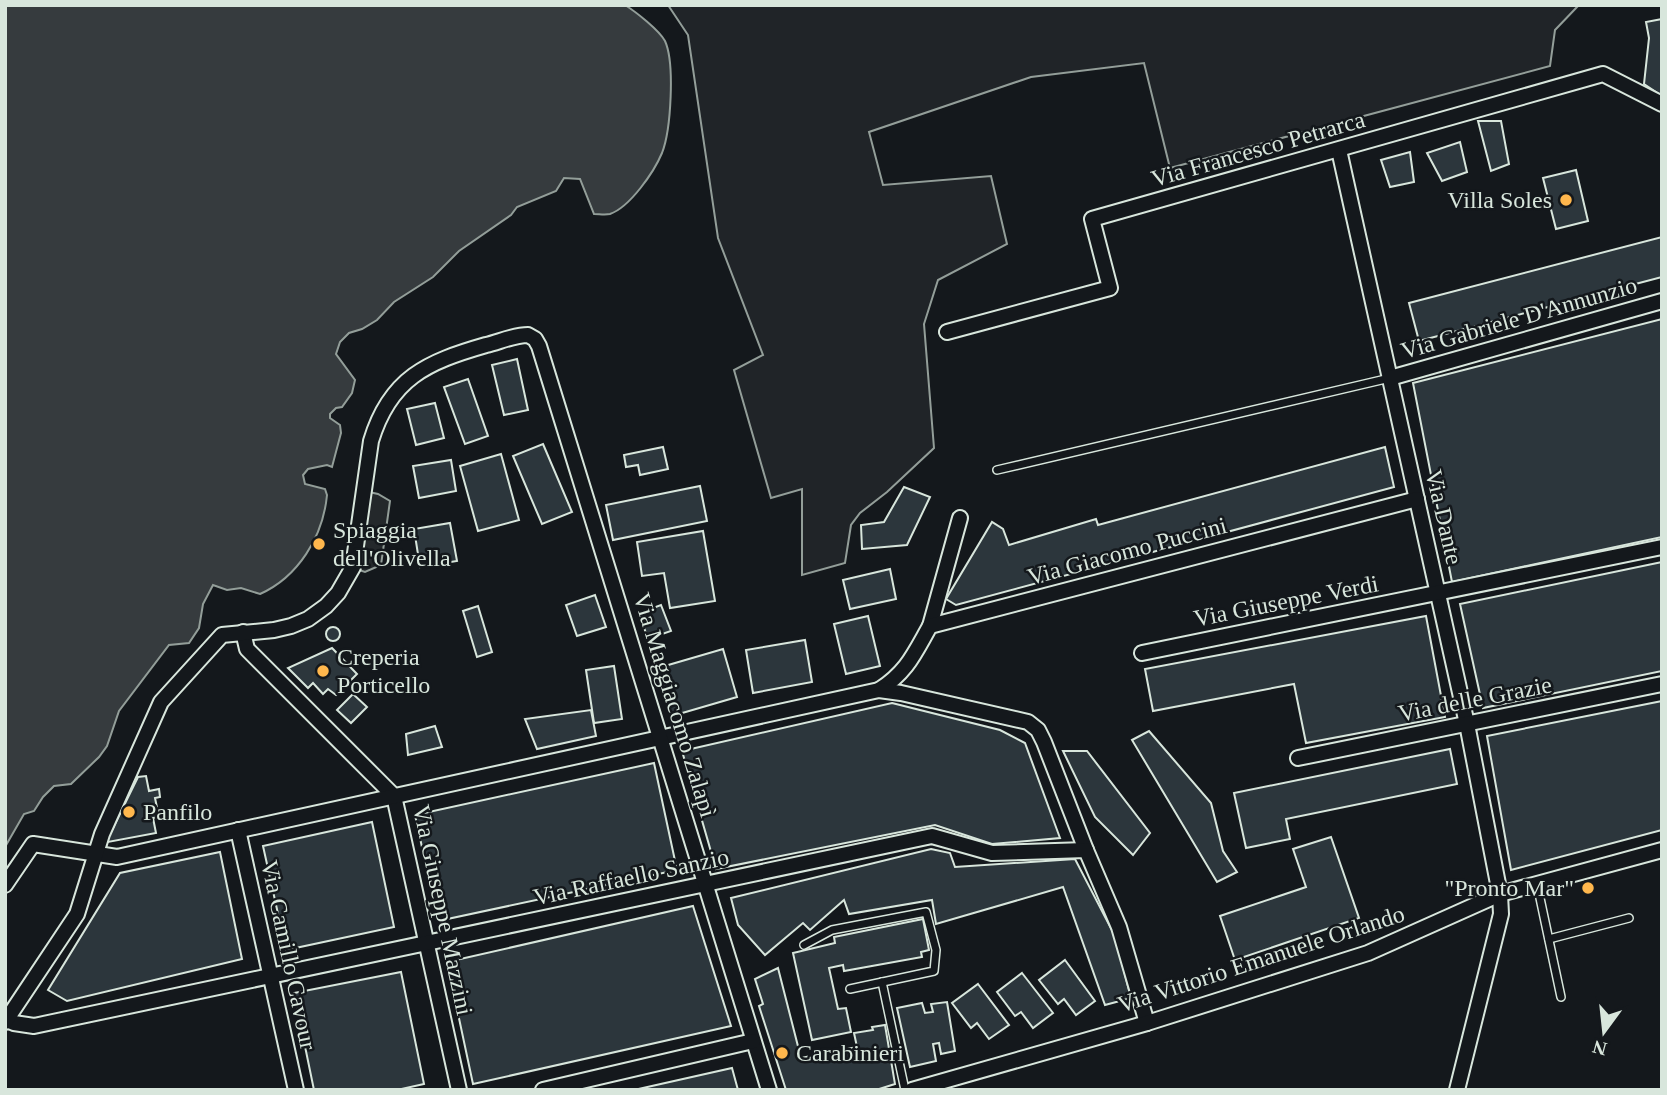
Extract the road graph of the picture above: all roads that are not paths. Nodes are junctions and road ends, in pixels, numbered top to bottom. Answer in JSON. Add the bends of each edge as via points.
{"nodes":[{"id":1,"x":1662,"y":104,"type":"edge"},
{"id":2,"x":1339,"y":150,"type":"junction"},
{"id":3,"x":1662,"y":301,"type":"edge"},
{"id":4,"x":947,"y":332,"type":"dead end"},
{"id":5,"x":1390,"y":378,"type":"junction"},
{"id":6,"x":997,"y":470,"type":"dead end"},
{"id":7,"x":1417,"y":499,"type":"junction"},
{"id":8,"x":960,"y":517,"type":"dead end"},
{"id":9,"x":1662,"y":548,"type":"edge"},
{"id":10,"x":1438,"y":594,"type":"junction"},
{"id":11,"x":930,"y":626,"type":"junction"},
{"id":12,"x":243,"y":632,"type":"junction"},
{"id":13,"x":1142,"y":653,"type":"dead end"},
{"id":14,"x":1662,"y":684,"type":"edge"},
{"id":15,"x":879,"y":690,"type":"junction"},
{"id":16,"x":1467,"y":724,"type":"junction"},
{"id":17,"x":662,"y":737,"type":"junction"},
{"id":18,"x":1298,"y":758,"type":"dead end"},
{"id":19,"x":394,"y":796,"type":"junction"},
{"id":20,"x":239,"y":830,"type":"junction"},
{"id":21,"x":1086,"y":850,"type":"junction"},
{"id":22,"x":1662,"y":850,"type":"edge"},
{"id":23,"x":95,"y":855,"type":"junction"},
{"id":24,"x":706,"y":884,"type":"junction"},
{"id":25,"x":1537,"y":884,"type":"junction"},
{"id":26,"x":5,"y":885,"type":"edge"},
{"id":27,"x":1500,"y":894,"type":"junction"},
{"id":28,"x":1629,"y":918,"type":"dead end"},
{"id":29,"x":1549,"y":939,"type":"junction"},
{"id":30,"x":426,"y":944,"type":"junction"},
{"id":31,"x":804,"y":945,"type":"dead end"},
{"id":32,"x":271,"y":977,"type":"junction"},
{"id":33,"x":882,"y":982,"type":"junction"},
{"id":34,"x":850,"y":989,"type":"dead end"},
{"id":35,"x":1561,"y":998,"type":"dead end"},
{"id":36,"x":6,"y":1021,"type":"edge"},
{"id":37,"x":1147,"y":1023,"type":"junction"},
{"id":38,"x":753,"y":1041,"type":"junction"},
{"id":39,"x":296,"y":1090,"type":"edge"},
{"id":40,"x":459,"y":1090,"type":"edge"},
{"id":41,"x":543,"y":1090,"type":"edge"},
{"id":42,"x":769,"y":1090,"type":"edge"},
{"id":43,"x":905,"y":1090,"type":"edge"},
{"id":44,"x":912,"y":1090,"type":"edge"},
{"id":45,"x":1457,"y":1090,"type":"edge"}],
"edges":[{"from":1,"to":2,"type":"street","name":"Via Francesco Petrarca","via":[[1603,74]]},
{"from":2,"to":4,"type":"street","name":"Via Francesco Petrarca","via":[[1092,219],[1110,288]]},
{"from":2,"to":5,"type":"street","name":"Via Dante"},
{"from":3,"to":5,"type":"street","name":"Via Gabriele D'Annunzio"},
{"from":5,"to":6,"type":"lane"},
{"from":5,"to":7,"type":"street","name":"Via Dante"},
{"from":7,"to":10,"type":"street","name":"Via Dante"},
{"from":7,"to":11,"type":"street","name":"Via Giacomo Puccini"},
{"from":8,"to":11,"type":"street"},
{"from":9,"to":10,"type":"street","name":"Via Giuseppe Verdi"},
{"from":10,"to":13,"type":"street","name":"Via Giuseppe Verdi"},
{"from":10,"to":16,"type":"street","name":"Via Dante"},
{"from":11,"to":15,"type":"street","via":[[908,666]]},
{"from":12,"to":17,"type":"street","name":"Via Maggiacomo Zalapì","via":[[291,626],[308,619],[338,593],[353,567],[377,421],[393,393],[416,373],[456,354],[524,335],[532,337],[539,346]]},
{"from":12,"to":19,"type":"street","name":"Via Giuseppe Mazzini","via":[[247,649]]},
{"from":12,"to":23,"type":"street","via":[[222,635],[161,702]]},
{"from":14,"to":16,"type":"street","name":"Via delle Grazie"},
{"from":15,"to":17,"type":"street"},
{"from":15,"to":21,"type":"street","via":[[1028,722],[1044,742]]},
{"from":16,"to":18,"type":"street","name":"Via delle Grazie"},
{"from":16,"to":27,"type":"street","name":"Via Dante"},
{"from":17,"to":19,"type":"street"},
{"from":17,"to":24,"type":"street","name":"Via Maggiacomo Zalapì"},
{"from":19,"to":20,"type":"street"},
{"from":19,"to":30,"type":"street","name":"Via Giuseppe Mazzini"},
{"from":20,"to":23,"type":"street","via":[[117,857]]},
{"from":20,"to":32,"type":"street","name":"Via Camillo Cavour"},
{"from":21,"to":24,"type":"street","name":"Via Raffaello Sanzio","via":[[992,853],[932,836]]},
{"from":21,"to":37,"type":"street","via":[[1119,927]]},
{"from":22,"to":25,"type":"street","name":"Via Vittorio Emanuele Orlando"},
{"from":23,"to":26,"type":"street","via":[[33,844]]},
{"from":23,"to":36,"type":"street","via":[[73,922]]},
{"from":24,"to":30,"type":"street","name":"Via Raffaello Sanzio"},
{"from":24,"to":38,"type":"street","name":"Via Maggiacomo Zalapì"},
{"from":25,"to":27,"type":"street","name":"Via Vittorio Emanuele Orlando"},
{"from":25,"to":29,"type":"lane"},
{"from":27,"to":37,"type":"street","name":"Via Vittorio Emanuele Orlando","via":[[1368,953]]},
{"from":27,"to":45,"type":"street","name":"Via Dante","via":[[1501,915]]},
{"from":28,"to":29,"type":"lane"},
{"from":29,"to":35,"type":"lane"},
{"from":30,"to":32,"type":"street","name":"Via Raffaello Sanzio"},
{"from":30,"to":40,"type":"street","name":"Via Giuseppe Mazzini"},
{"from":31,"to":33,"type":"lane","via":[[832,930],[926,912],[936,950],[934,971]]},
{"from":32,"to":36,"type":"street","name":"Via Raffaello Sanzio","via":[[34,1026]]},
{"from":32,"to":39,"type":"street","name":"Via Camillo Cavour"},
{"from":33,"to":34,"type":"lane"},
{"from":33,"to":43,"type":"lane"},
{"from":37,"to":44,"type":"street","name":"Via Vittorio Emanuele Orlando"},
{"from":38,"to":41,"type":"street"},
{"from":38,"to":42,"type":"street","name":"Via Maggiacomo Zalapì"}]}
